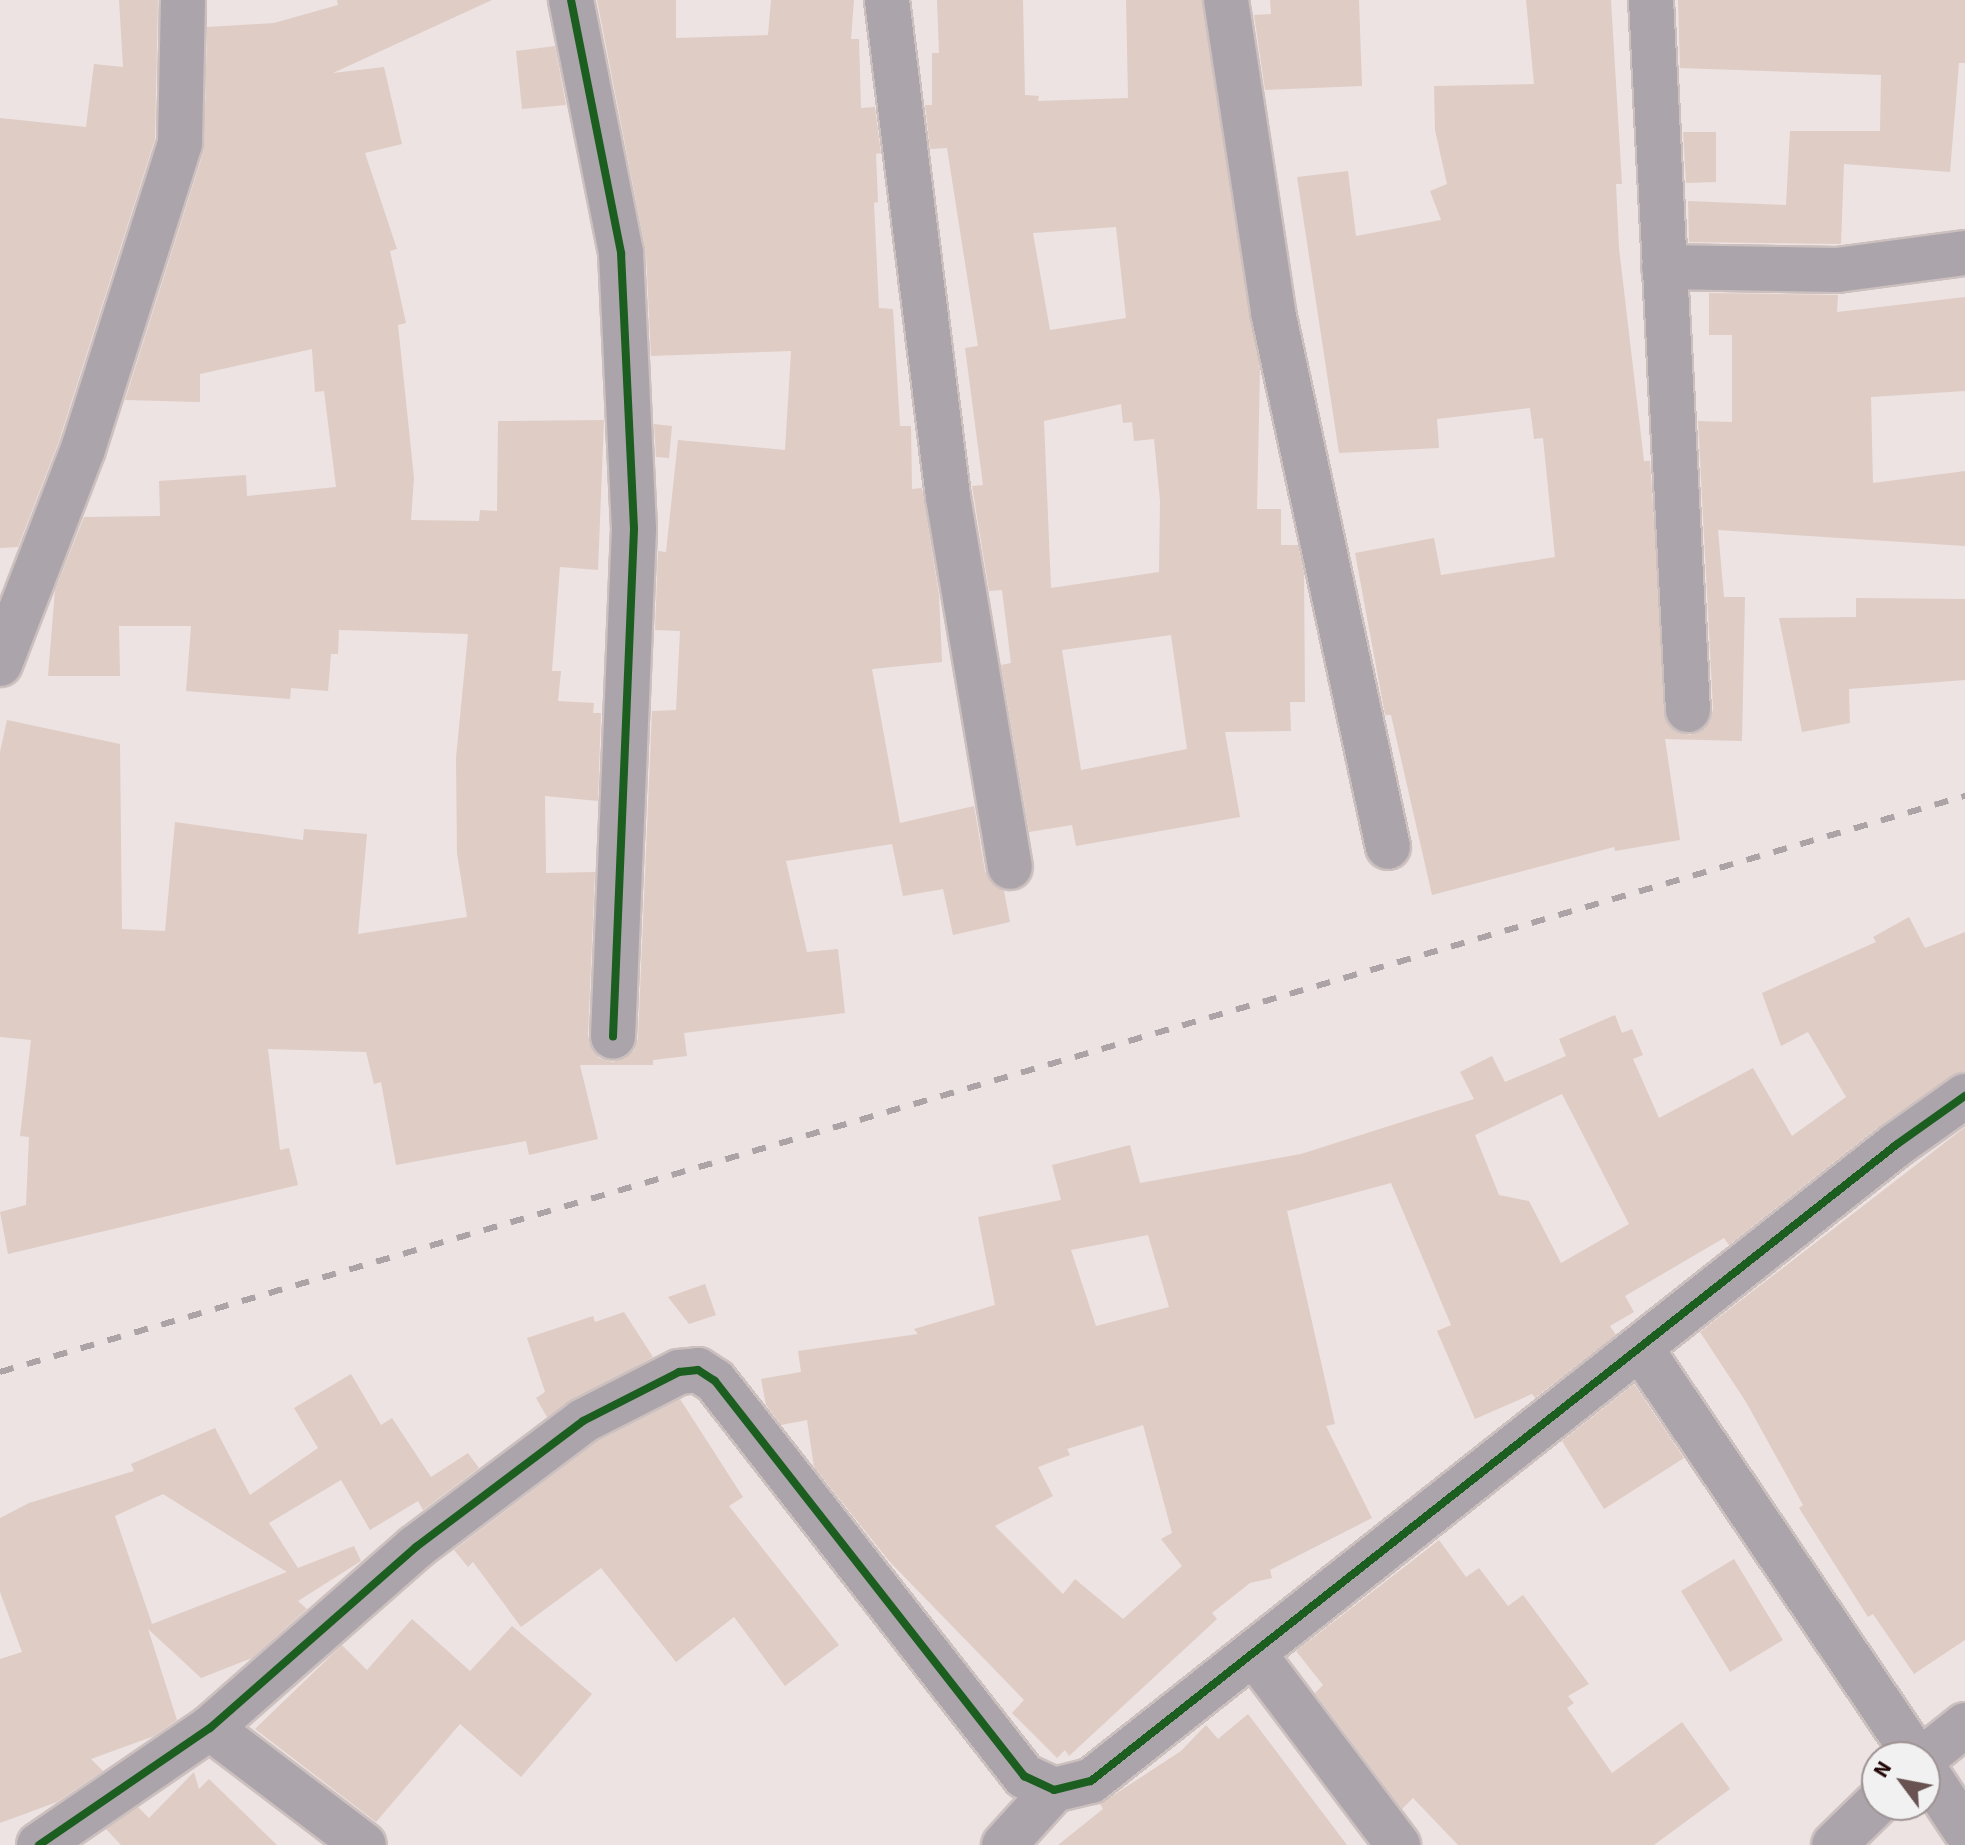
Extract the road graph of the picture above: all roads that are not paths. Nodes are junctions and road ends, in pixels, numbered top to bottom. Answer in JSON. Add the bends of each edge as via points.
{"nodes":[{"id":1,"x":183,"y":0,"type":"edge"},
{"id":2,"x":571,"y":0,"type":"edge"},
{"id":3,"x":887,"y":0,"type":"edge"},
{"id":4,"x":1226,"y":0,"type":"edge"},
{"id":5,"x":1651,"y":0,"type":"edge"},
{"id":6,"x":1965,"y":253,"type":"edge"},
{"id":7,"x":1664,"y":267,"type":"junction"},
{"id":8,"x":0,"y":664,"type":"edge"},
{"id":9,"x":1688,"y":710,"type":"dead end"},
{"id":10,"x":1388,"y":847,"type":"dead end"},
{"id":11,"x":1010,"y":867,"type":"dead end"},
{"id":12,"x":613,"y":1037,"type":"dead end"},
{"id":13,"x":1965,"y":1096,"type":"edge"},
{"id":14,"x":1641,"y":1349,"type":"junction"},
{"id":15,"x":1255,"y":1655,"type":"junction"},
{"id":16,"x":1965,"y":1725,"type":"edge"},
{"id":17,"x":210,"y":1728,"type":"junction"},
{"id":18,"x":1905,"y":1741,"type":"edge"},
{"id":19,"x":1941,"y":1744,"type":"edge"},
{"id":20,"x":1054,"y":1790,"type":"junction"},
{"id":21,"x":1941,"y":1794,"type":"edge"},
{"id":22,"x":1861,"y":1819,"type":"edge"},
{"id":23,"x":1965,"y":1830,"type":"edge"},
{"id":24,"x":39,"y":1845,"type":"edge"},
{"id":25,"x":364,"y":1845,"type":"edge"},
{"id":26,"x":1004,"y":1845,"type":"edge"},
{"id":27,"x":1398,"y":1845,"type":"edge"},
{"id":28,"x":1834,"y":1845,"type":"edge"}],
"edges":[{"from":1,"to":8,"type":"street","via":[[180,143],[83,449]]},
{"from":2,"to":12,"type":"street","via":[[621,253],[634,529]]},
{"from":3,"to":11,"type":"street","via":[[948,497]]},
{"from":4,"to":10,"type":"street","via":[[1273,312]]},
{"from":5,"to":7,"type":"street"},
{"from":6,"to":7,"type":"street","via":[[1837,270]]},
{"from":7,"to":9,"type":"street"},
{"from":13,"to":14,"type":"street"},
{"from":14,"to":15,"type":"street"},
{"from":14,"to":18,"type":"street"},
{"from":15,"to":20,"type":"street","via":[[1091,1781]]},
{"from":15,"to":27,"type":"street"},
{"from":16,"to":19,"type":"street"},
{"from":17,"to":20,"type":"street","via":[[416,1547],[583,1421],[679,1372],[698,1370],[715,1381],[1024,1776]]},
{"from":17,"to":24,"type":"street"},
{"from":17,"to":25,"type":"street"},
{"from":20,"to":26,"type":"street"},
{"from":21,"to":23,"type":"street"},
{"from":22,"to":28,"type":"street"}]}
